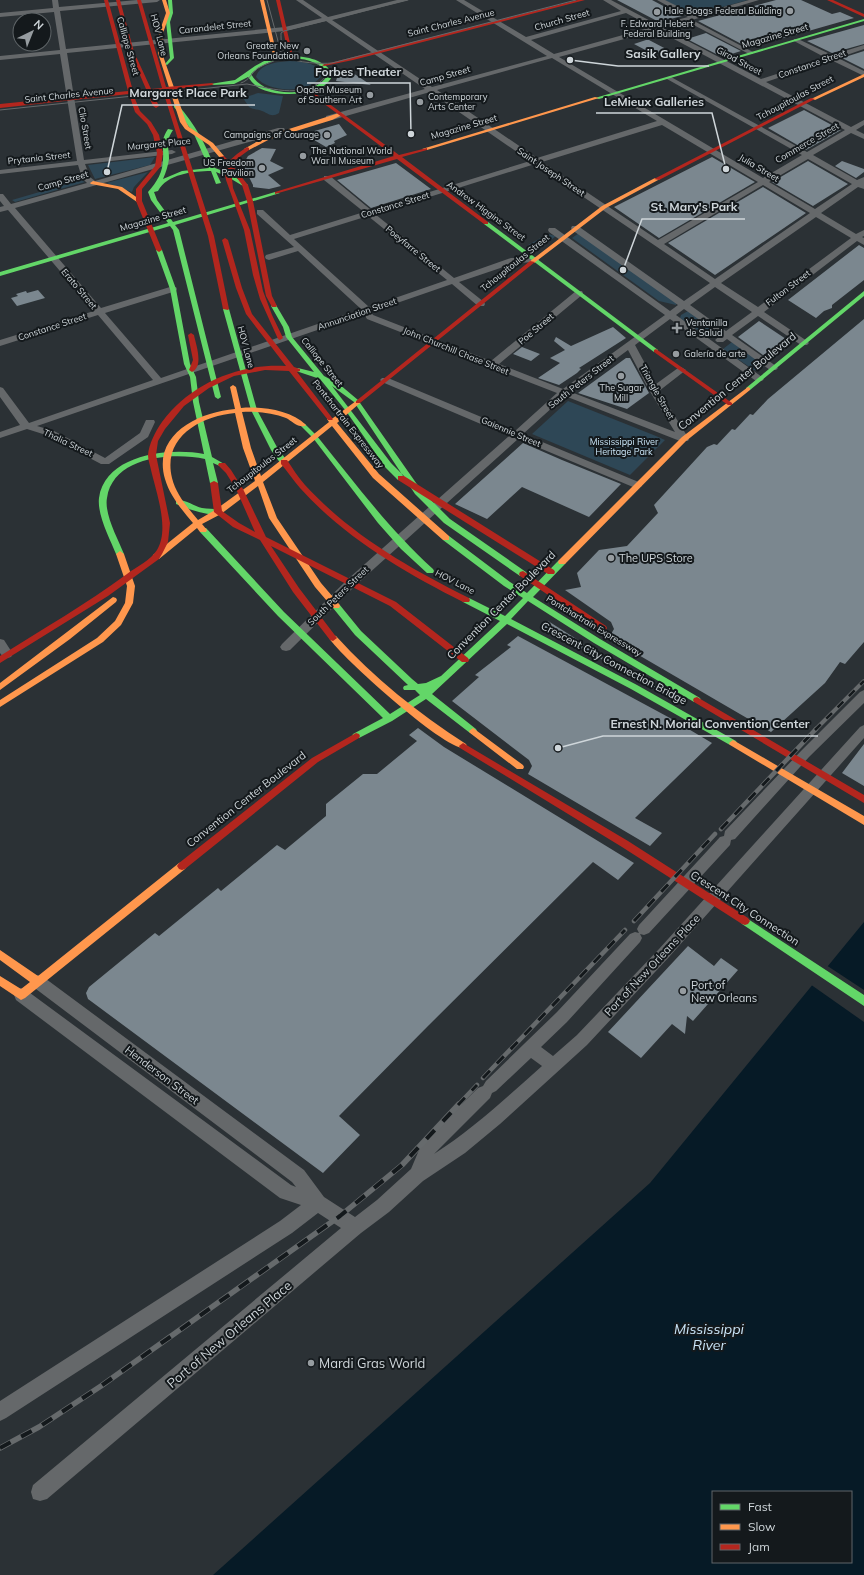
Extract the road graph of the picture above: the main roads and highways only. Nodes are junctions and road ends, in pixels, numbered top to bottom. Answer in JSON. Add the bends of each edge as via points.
{"nodes":[{"id":1,"x":139,"y":0,"type":"edge"},
{"id":2,"x":148,"y":0,"type":"edge"},
{"id":3,"x":157,"y":0,"type":"edge"},
{"id":4,"x":164,"y":0,"type":"edge"},
{"id":5,"x":170,"y":0,"type":"edge"},
{"id":6,"x":262,"y":0,"type":"edge"},
{"id":7,"x":278,"y":0,"type":"edge"},
{"id":8,"x":582,"y":0,"type":"edge"},
{"id":9,"x":832,"y":0,"type":"edge"},
{"id":10,"x":845,"y":0,"type":"edge"},
{"id":11,"x":116,"y":1,"type":"edge"},
{"id":12,"x":864,"y":9,"type":"edge"},
{"id":13,"x":864,"y":16,"type":"edge"},
{"id":14,"x":864,"y":20,"type":"edge"},
{"id":15,"x":156,"y":21,"type":"junction"},
{"id":16,"x":138,"y":35,"type":"dead end"},
{"id":17,"x":119,"y":46,"type":"junction"},
{"id":18,"x":294,"y":58,"type":"junction"},
{"id":19,"x":276,"y":59,"type":"junction"},
{"id":20,"x":167,"y":64,"type":"junction"},
{"id":21,"x":324,"y":65,"type":"junction"},
{"id":22,"x":249,"y":74,"type":"junction"},
{"id":23,"x":864,"y":75,"type":"edge"},
{"id":24,"x":128,"y":81,"type":"junction"},
{"id":25,"x":260,"y":88,"type":"junction"},
{"id":26,"x":309,"y":90,"type":"junction"},
{"id":27,"x":172,"y":91,"type":"junction"},
{"id":28,"x":106,"y":94,"type":"junction"},
{"id":29,"x":132,"y":95,"type":"junction"},
{"id":30,"x":71,"y":101,"type":"junction"},
{"id":31,"x":0,"y":106,"type":"edge"},
{"id":32,"x":176,"y":106,"type":"junction"},
{"id":33,"x":0,"y":113,"type":"edge"},
{"id":34,"x":165,"y":114,"type":"junction"},
{"id":35,"x":341,"y":114,"type":"junction"},
{"id":36,"x":170,"y":130,"type":"junction"},
{"id":37,"x":398,"y":157,"type":"junction"},
{"id":38,"x":203,"y":179,"type":"dead end"},
{"id":39,"x":93,"y":183,"type":"road end"},
{"id":40,"x":181,"y":183,"type":"dead end"},
{"id":41,"x":245,"y":185,"type":"junction"},
{"id":42,"x":276,"y":193,"type":"junction"},
{"id":43,"x":139,"y":201,"type":"junction"},
{"id":44,"x":250,"y":201,"type":"junction"},
{"id":45,"x":211,"y":202,"type":"dead end"},
{"id":46,"x":189,"y":211,"type":"dead end"},
{"id":47,"x":145,"y":216,"type":"junction"},
{"id":48,"x":232,"y":218,"type":"dead end"},
{"id":49,"x":194,"y":225,"type":"dead end"},
{"id":50,"x":151,"y":230,"type":"junction"},
{"id":51,"x":535,"y":260,"type":"junction"},
{"id":52,"x":244,"y":264,"type":"dead end"},
{"id":53,"x":0,"y":274,"type":"edge"},
{"id":54,"x":864,"y":293,"type":"edge"},
{"id":55,"x":289,"y":337,"type":"junction"},
{"id":56,"x":225,"y":350,"type":"dead end"},
{"id":57,"x":192,"y":370,"type":"junction"},
{"id":58,"x":307,"y":388,"type":"junction"},
{"id":59,"x":730,"y":404,"type":"junction"},
{"id":60,"x":348,"y":410,"type":"junction"},
{"id":61,"x":225,"y":422,"type":"dead end"},
{"id":62,"x":242,"y":463,"type":"dead end"},
{"id":63,"x":156,"y":478,"type":"junction"},
{"id":64,"x":215,"y":514,"type":"junction"},
{"id":65,"x":273,"y":518,"type":"junction"},
{"id":66,"x":148,"y":563,"type":"junction"},
{"id":67,"x":551,"y":572,"type":"junction"},
{"id":68,"x":475,"y":604,"type":"junction"},
{"id":69,"x":608,"y":631,"type":"dead end"},
{"id":70,"x":4,"y":657,"type":"edge"},
{"id":71,"x":465,"y":660,"type":"junction"},
{"id":72,"x":673,"y":675,"type":"dead end"},
{"id":73,"x":444,"y":678,"type":"junction"},
{"id":74,"x":0,"y":686,"type":"edge"},
{"id":75,"x":354,"y":686,"type":"junction"},
{"id":76,"x":0,"y":704,"type":"edge"},
{"id":77,"x":389,"y":718,"type":"junction"},
{"id":78,"x":803,"y":763,"type":"junction"},
{"id":79,"x":525,"y":770,"type":"dead end"},
{"id":80,"x":537,"y":780,"type":"dead end"},
{"id":81,"x":864,"y":799,"type":"edge"},
{"id":82,"x":864,"y":821,"type":"edge"},
{"id":83,"x":613,"y":836,"type":"junction"},
{"id":84,"x":0,"y":954,"type":"edge"},
{"id":85,"x":0,"y":980,"type":"edge"},
{"id":86,"x":37,"y":981,"type":"junction"},
{"id":87,"x":21,"y":995,"type":"joint"},
{"id":88,"x":864,"y":1001,"type":"edge"}],
"edges":[{"from":1,"to":68,"type":"main road","name":"HOV Lane","via":[[211,236],[223,300],[245,384],[262,429],[286,467],[320,504],[340,521],[384,554]]},
{"from":2,"to":15,"type":"main road"},
{"from":3,"to":15,"type":"main road","name":"Calliope Street"},
{"from":4,"to":15,"type":"main road","name":"Calliope Street","via":[[168,13]]},
{"from":5,"to":20,"type":"main road","via":[[171,13],[168,22],[172,58]]},
{"from":6,"to":19,"type":"main road"},
{"from":7,"to":18,"type":"main road","via":[[290,52]]},
{"from":8,"to":21,"type":"main road","name":"Saint Charles Avenue"},
{"from":9,"to":13,"type":"main road"},
{"from":10,"to":12,"type":"main road"},
{"from":11,"to":17,"type":"main road","name":"Calliope Street"},
{"from":11,"to":17,"type":"main road"},
{"from":11,"to":34,"type":"main road","via":[[128,16],[132,52],[156,106]]},
{"from":14,"to":37,"type":"main road","name":"Magazine Street"},
{"from":15,"to":20,"type":"main road"},
{"from":15,"to":27,"type":"main road","name":"Calliope Street","via":[[160,53]]},
{"from":16,"to":34,"type":"main road","via":[[143,56]]},
{"from":17,"to":24,"type":"main road","name":"Calliope Street"},
{"from":18,"to":19,"type":"main road","name":"Saint Charles Avenue"},
{"from":18,"to":21,"type":"main road","name":"Saint Charles Avenue"},
{"from":19,"to":22,"type":"main road","name":"Saint Charles Avenue","via":[[263,63]]},
{"from":20,"to":32,"type":"main road"},
{"from":21,"to":26,"type":"main road","name":"Saint Charles Avenue","via":[[330,70],[329,80]]},
{"from":22,"to":25,"type":"main road","via":[[252,82]]},
{"from":22,"to":27,"type":"main road","name":"Saint Charles Avenue","via":[[238,81]]},
{"from":23,"to":51,"type":"main road","name":"Tchoupitoulas Street","via":[[604,207]]},
{"from":24,"to":28,"type":"main road","via":[[122,87]]},
{"from":24,"to":29,"type":"main road","name":"Calliope Street"},
{"from":25,"to":26,"type":"main road","name":"Saint Charles Avenue","via":[[280,92]]},
{"from":25,"to":27,"type":"main road","name":"Saint Charles Avenue"},
{"from":26,"to":35,"type":"main road","name":"Andrew Higgins Street"},
{"from":27,"to":29,"type":"main road","name":"Saint Charles Avenue"},
{"from":27,"to":41,"type":"main road","name":"Calliope Street","via":[[187,128],[216,149]]},
{"from":28,"to":29,"type":"main road","name":"Saint Charles Avenue"},
{"from":28,"to":30,"type":"main road","name":"Saint Charles Avenue"},
{"from":29,"to":30,"type":"main road","name":"Saint Charles Avenue"},
{"from":29,"to":43,"type":"main road","name":"Calliope Street","via":[[138,112],[156,135],[160,153],[158,166],[139,189]]},
{"from":30,"to":31,"type":"main road","name":"Saint Charles Avenue"},
{"from":30,"to":33,"type":"main road","name":"Saint Charles Avenue"},
{"from":32,"to":38,"type":"main road"},
{"from":32,"to":48,"type":"main road","via":[[184,112],[198,132]]},
{"from":34,"to":36,"type":"main road"},
{"from":35,"to":37,"type":"main road","name":"Andrew Higgins Street"},
{"from":35,"to":58,"type":"main road","via":[[327,122],[262,141],[233,158],[228,168],[228,178],[246,225],[256,276],[269,318],[302,373]]},
{"from":36,"to":40,"type":"main road"},
{"from":36,"to":57,"type":"main road","via":[[165,138],[167,157],[162,178],[152,198],[152,214],[176,268],[196,360]]},
{"from":37,"to":42,"type":"main road","name":"Magazine Street"},
{"from":37,"to":51,"type":"main road","name":"Andrew Higgins Street"},
{"from":39,"to":43,"type":"main road","via":[[120,188]]},
{"from":41,"to":42,"type":"main road","via":[[262,193]]},
{"from":41,"to":44,"type":"main road","name":"Calliope Street"},
{"from":41,"to":47,"type":"main road","via":[[218,204],[177,220],[149,220]]},
{"from":41,"to":61,"type":"main road","via":[[221,171],[199,170],[170,177],[153,187],[150,192],[176,230]]},
{"from":42,"to":44,"type":"main road","name":"Magazine Street"},
{"from":43,"to":47,"type":"main road"},
{"from":44,"to":50,"type":"main road","name":"Magazine Street"},
{"from":44,"to":55,"type":"main road","name":"Calliope Street","via":[[269,296],[288,330]]},
{"from":45,"to":58,"type":"main road","name":"Pontchartrain Expressway","via":[[249,314]]},
{"from":46,"to":49,"type":"main road"},
{"from":47,"to":50,"type":"main road"},
{"from":50,"to":53,"type":"main road","name":"Magazine Street"},
{"from":50,"to":57,"type":"main road","via":[[173,289],[188,364]]},
{"from":51,"to":59,"type":"main road","name":"Andrew Higgins Street"},
{"from":51,"to":60,"type":"main road","name":"Tchoupitoulas Street"},
{"from":52,"to":55,"type":"main road","via":[[258,312],[265,324],[275,334]]},
{"from":54,"to":59,"type":"main road","name":"Convention Center Boulevard"},
{"from":55,"to":60,"type":"main road","name":"Calliope Street"},
{"from":56,"to":65,"type":"main road","via":[[247,448]]},
{"from":57,"to":64,"type":"main road","via":[[195,400],[215,488]]},
{"from":58,"to":78,"type":"main road","name":"Pontchartrain Expressway","via":[[376,476],[451,543],[507,584],[591,637]]},
{"from":59,"to":67,"type":"main road","name":"Convention Center Boulevard","via":[[684,439]]},
{"from":60,"to":64,"type":"main road","name":"Tchoupitoulas Street"},
{"from":60,"to":67,"type":"main road","name":"Calliope Street","via":[[388,465],[402,479]]},
{"from":62,"to":65,"type":"main road"},
{"from":63,"to":64,"type":"main road","via":[[178,502]]},
{"from":63,"to":66,"type":"main road","via":[[166,522],[165,535],[160,551]]},
{"from":63,"to":69,"type":"main road","via":[[153,446],[165,424],[178,408],[225,378],[264,369],[296,370],[347,392],[356,401],[418,492],[447,521]]},
{"from":64,"to":66,"type":"main road","name":"Tchoupitoulas Street","via":[[202,520]]},
{"from":64,"to":71,"type":"main road","via":[[393,604]]},
{"from":64,"to":74,"type":"main road","name":"Tchoupitoulas Street","via":[[72,632]]},
{"from":65,"to":79,"type":"main road","via":[[318,585],[358,633],[409,681]]},
{"from":66,"to":70,"type":"main road","name":"Tchoupitoulas Street","via":[[105,594]]},
{"from":67,"to":71,"type":"main road","name":"Convention Center Boulevard"},
{"from":68,"to":75,"type":"main road","via":[[443,582],[403,546],[301,424],[280,414],[245,409],[208,416],[189,426],[176,437],[168,451],[167,471],[183,506],[298,633]]},
{"from":68,"to":82,"type":"main road","name":"Crescent City Connection Bridge","via":[[678,711]]},
{"from":71,"to":73,"type":"main road","name":"Convention Center Boulevard"},
{"from":72,"to":78,"type":"main road"},
{"from":73,"to":75,"type":"main road","via":[[427,686],[410,688],[371,690]]},
{"from":73,"to":77,"type":"main road","name":"Convention Center Boulevard","via":[[421,699]]},
{"from":75,"to":77,"type":"main road"},
{"from":76,"to":83,"type":"main road","via":[[100,640],[123,617],[131,596],[131,586],[104,507],[104,492],[112,478],[128,465],[147,457],[176,452],[197,454],[218,462],[231,473],[252,518],[286,578],[324,628],[373,680],[463,748]]},
{"from":77,"to":86,"type":"main road","name":"Convention Center Boulevard","via":[[315,760]]},
{"from":78,"to":81,"type":"main road"},
{"from":80,"to":83,"type":"main road"},
{"from":83,"to":88,"type":"main road","name":"Crescent City Connection"},
{"from":84,"to":86,"type":"main road","name":"Henderson Street"},
{"from":85,"to":87,"type":"main road","name":"Henderson Street"},
{"from":86,"to":87,"type":"main road","name":"Convention Center Boulevard"}]}
